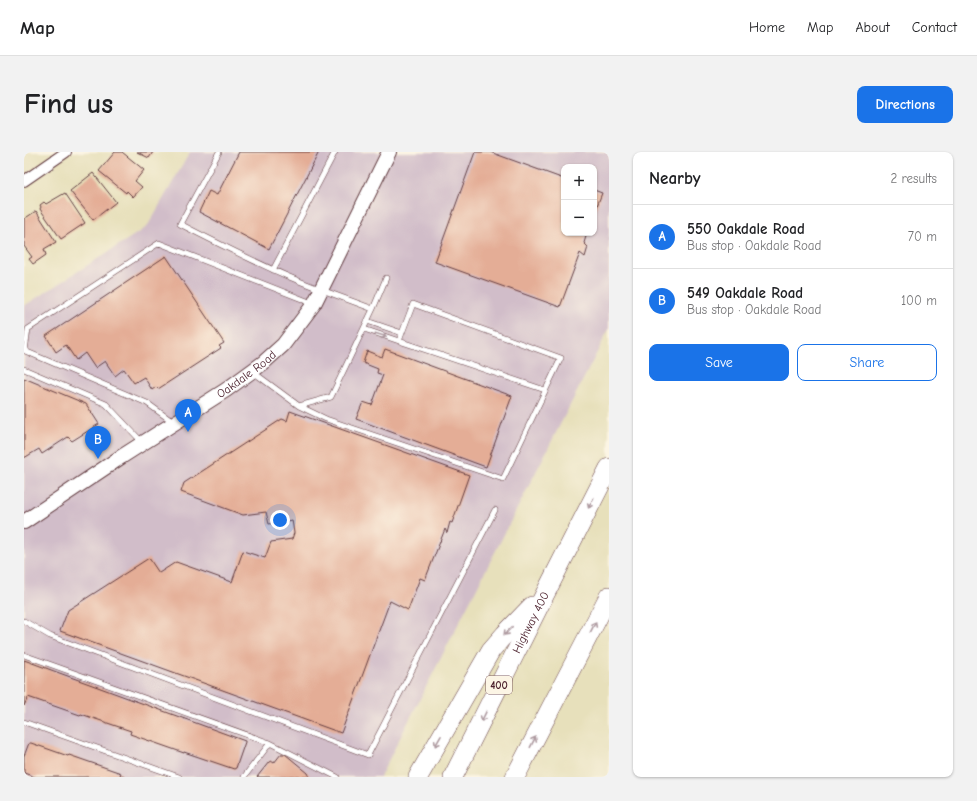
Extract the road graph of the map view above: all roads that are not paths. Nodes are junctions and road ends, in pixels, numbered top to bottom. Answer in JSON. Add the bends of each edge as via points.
{"nodes":[{"id":1,"x":66,"y":152,"type":"edge"},
{"id":2,"x":219,"y":152,"type":"edge"},
{"id":3,"x":335,"y":152,"type":"edge"},
{"id":4,"x":389,"y":152,"type":"edge"},
{"id":5,"x":24,"y":181,"type":"edge"},
{"id":6,"x":274,"y":270,"type":"junction"},
{"id":7,"x":386,"y":278,"type":"dead end"},
{"id":8,"x":321,"y":290,"type":"junction"},
{"id":9,"x":314,"y":304,"type":"junction"},
{"id":10,"x":373,"y":309,"type":"junction"},
{"id":11,"x":367,"y":321,"type":"junction"},
{"id":12,"x":364,"y":329,"type":"junction"},
{"id":13,"x":402,"y":333,"type":"junction"},
{"id":14,"x":399,"y":341,"type":"junction"},
{"id":15,"x":24,"y":369,"type":"edge"},
{"id":16,"x":252,"y":371,"type":"junction"},
{"id":17,"x":546,"y":390,"type":"junction"},
{"id":18,"x":299,"y":406,"type":"junction"},
{"id":19,"x":174,"y":423,"type":"junction"},
{"id":20,"x":143,"y":443,"type":"junction"},
{"id":21,"x":609,"y":468,"type":"edge"},
{"id":22,"x":495,"y":510,"type":"dead end"},
{"id":23,"x":24,"y":522,"type":"edge"},
{"id":24,"x":545,"y":594,"type":"junction"},
{"id":25,"x":609,"y":596,"type":"edge"},
{"id":26,"x":24,"y":621,"type":"edge"},
{"id":27,"x":24,"y":655,"type":"edge"},
{"id":28,"x":24,"y":722,"type":"edge"},
{"id":29,"x":270,"y":742,"type":"junction"},
{"id":30,"x":179,"y":777,"type":"edge"},
{"id":31,"x":244,"y":777,"type":"edge"},
{"id":32,"x":337,"y":777,"type":"edge"},
{"id":33,"x":418,"y":777,"type":"edge"},
{"id":34,"x":453,"y":777,"type":"edge"},
{"id":35,"x":515,"y":777,"type":"edge"}],
"edges":[{"from":1,"to":5,"type":"street"},
{"from":2,"to":6,"type":"lane","via":[[180,224]]},
{"from":3,"to":6,"type":"lane"},
{"from":4,"to":8,"type":"street","name":"Oakdale Road"},
{"from":6,"to":8,"type":"lane"},
{"from":7,"to":10,"type":"lane"},
{"from":8,"to":9,"type":"street","name":"Oakdale Road"},
{"from":8,"to":10,"type":"lane"},
{"from":9,"to":16,"type":"street","name":"Oakdale Road","via":[[284,345]]},
{"from":9,"to":19,"type":"lane","via":[[159,243],[28,330],[25,351],[147,403]]},
{"from":10,"to":11,"type":"lane"},
{"from":11,"to":12,"type":"lane"},
{"from":11,"to":13,"type":"lane"},
{"from":12,"to":14,"type":"lane","one_way":true},
{"from":12,"to":18,"type":"lane","via":[[331,397]]},
{"from":13,"to":14,"type":"lane"},
{"from":13,"to":17,"type":"lane","via":[[413,304],[561,358]]},
{"from":14,"to":17,"type":"lane"},
{"from":15,"to":20,"type":"lane","via":[[106,404]]},
{"from":16,"to":18,"type":"lane"},
{"from":16,"to":19,"type":"street","name":"Oakdale Road"},
{"from":17,"to":18,"type":"lane","via":[[503,479],[326,419]]},
{"from":19,"to":20,"type":"street","name":"Oakdale Road"},
{"from":20,"to":23,"type":"street","name":"Oakdale Road"},
{"from":21,"to":24,"type":"highway","name":"Highway 400","number":"400","one_way":true},
{"from":22,"to":26,"type":"lane","via":[[368,755],[50,636]]},
{"from":24,"to":33,"type":"highway","one_way":true,"via":[[491,650]]},
{"from":24,"to":34,"type":"highway","name":"Highway 400","number":"400","one_way":true},
{"from":35,"to":25,"type":"highway","one_way":true},
{"from":27,"to":29,"type":"lane"},
{"from":28,"to":30,"type":"lane"},
{"from":29,"to":31,"type":"lane"},
{"from":29,"to":32,"type":"lane"}]}
